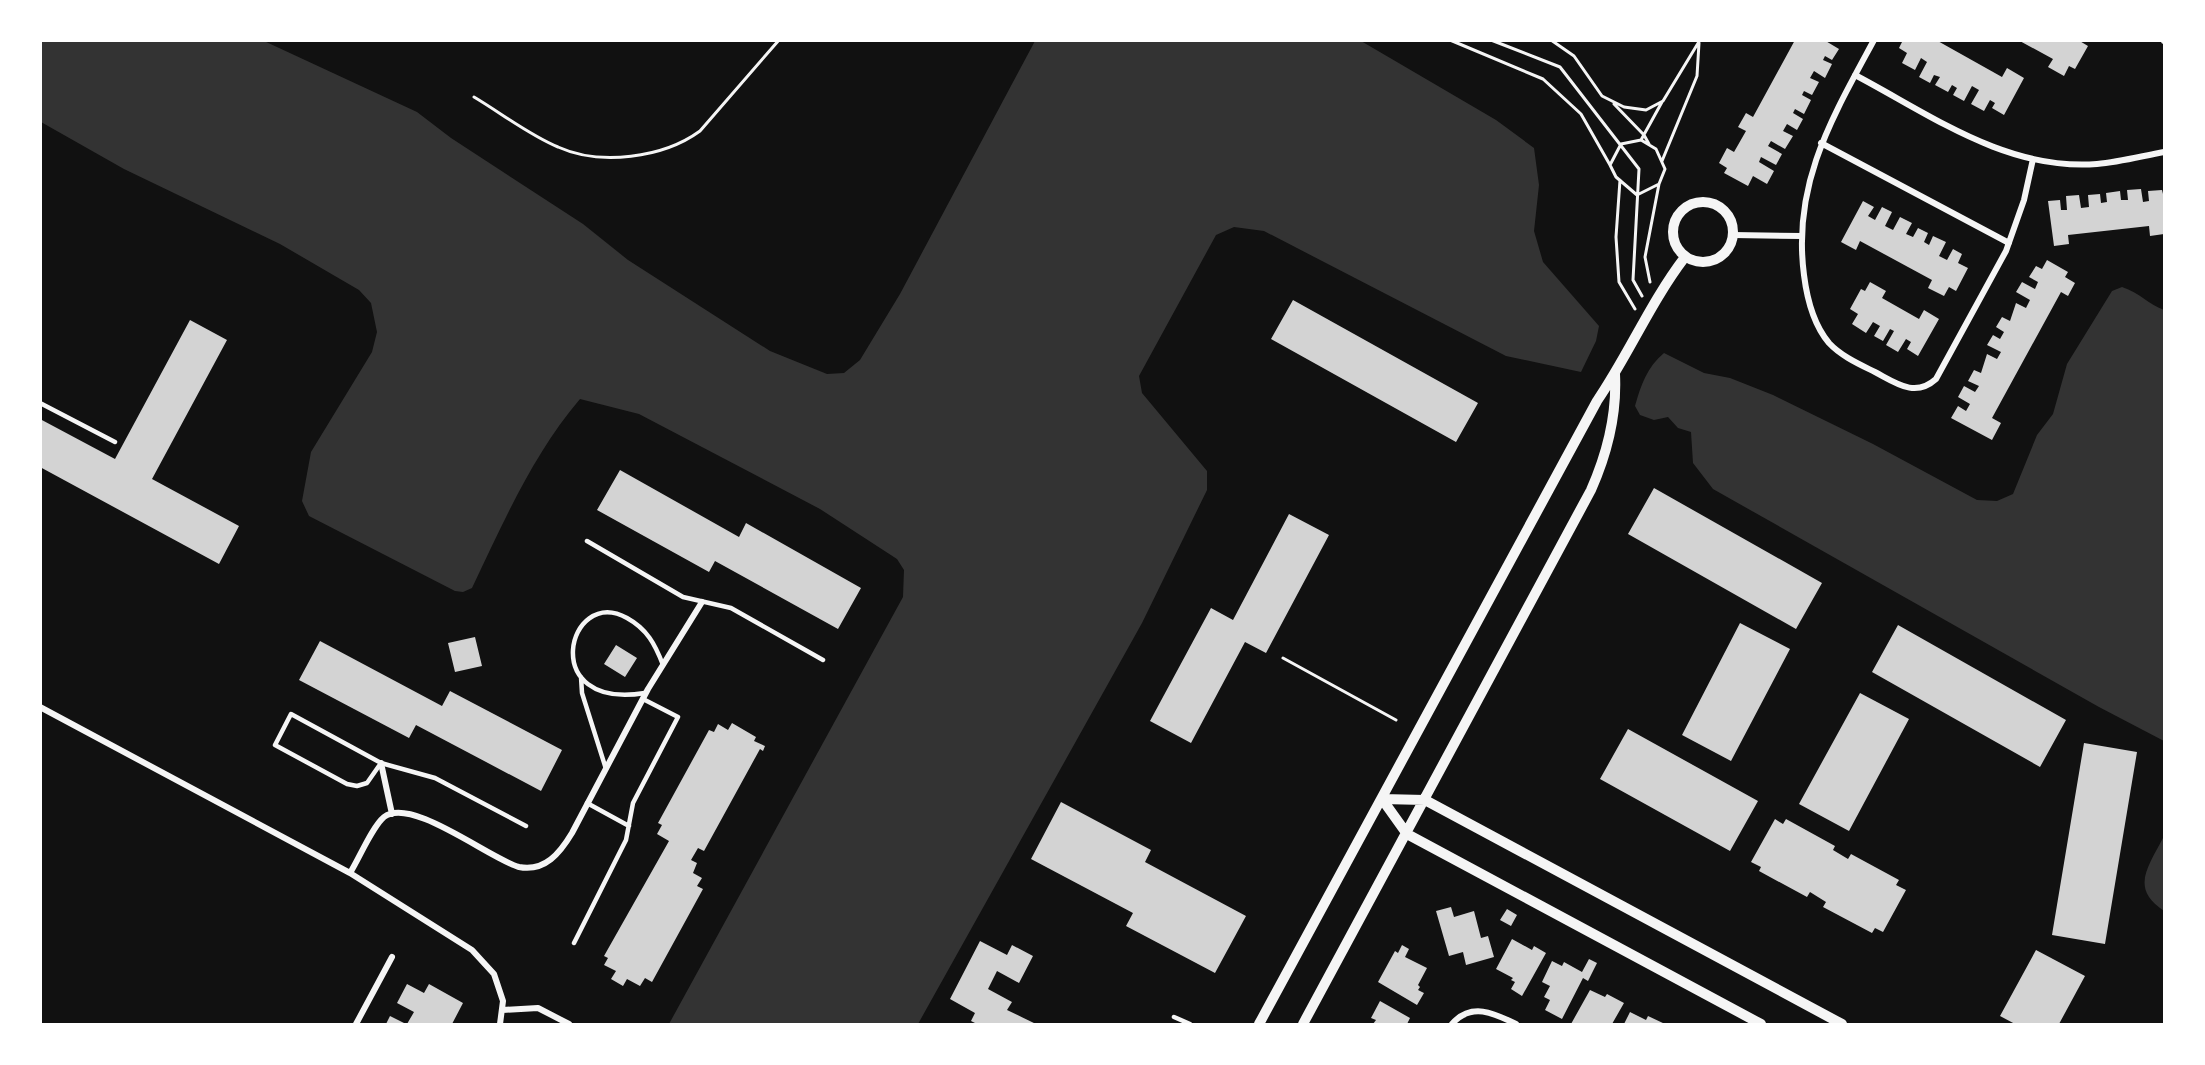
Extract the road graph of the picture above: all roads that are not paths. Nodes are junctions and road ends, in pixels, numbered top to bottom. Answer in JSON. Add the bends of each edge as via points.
{"nodes":[{"id":1,"x":1874,"y":40,"type":"edge"},
{"id":2,"x":1855,"y":75,"type":"junction"},
{"id":3,"x":1821,"y":143,"type":"junction"},
{"id":4,"x":2164,"y":152,"type":"edge"},
{"id":5,"x":2033,"y":159,"type":"junction"},
{"id":6,"x":1733,"y":235,"type":"junction"},
{"id":7,"x":1802,"y":236,"type":"junction"},
{"id":8,"x":2009,"y":243,"type":"junction"},
{"id":9,"x":1685,"y":256,"type":"junction"},
{"id":10,"x":1615,"y":374,"type":"junction"},
{"id":11,"x":40,"y":403,"type":"edge"},
{"id":12,"x":114,"y":442,"type":"dead end"},
{"id":13,"x":587,"y":541,"type":"dead end"},
{"id":14,"x":702,"y":602,"type":"junction"},
{"id":15,"x":823,"y":660,"type":"dead end"},
{"id":16,"x":663,"y":664,"type":"junction"},
{"id":17,"x":581,"y":677,"type":"junction"},
{"id":18,"x":644,"y":696,"type":"junction"},
{"id":19,"x":40,"y":707,"type":"edge"},
{"id":20,"x":381,"y":763,"type":"junction"},
{"id":21,"x":606,"y":770,"type":"junction"},
{"id":22,"x":1382,"y":799,"type":"junction"},
{"id":23,"x":1425,"y":800,"type":"junction"},
{"id":24,"x":587,"y":803,"type":"junction"},
{"id":25,"x":392,"y":814,"type":"junction"},
{"id":26,"x":526,"y":826,"type":"dead end"},
{"id":27,"x":628,"y":826,"type":"junction"},
{"id":28,"x":1407,"y":834,"type":"junction"},
{"id":29,"x":350,"y":873,"type":"junction"},
{"id":30,"x":574,"y":944,"type":"dead end"},
{"id":31,"x":392,"y":957,"type":"dead end"},
{"id":32,"x":503,"y":1010,"type":"junction"},
{"id":33,"x":1174,"y":1017,"type":"dead end"},
{"id":34,"x":356,"y":1024,"type":"edge"},
{"id":35,"x":500,"y":1024,"type":"edge"},
{"id":36,"x":569,"y":1024,"type":"edge"},
{"id":37,"x":1190,"y":1024,"type":"edge"},
{"id":38,"x":1259,"y":1024,"type":"edge"},
{"id":39,"x":1303,"y":1024,"type":"edge"},
{"id":40,"x":1452,"y":1024,"type":"edge"},
{"id":41,"x":1516,"y":1024,"type":"edge"},
{"id":42,"x":1761,"y":1024,"type":"edge"},
{"id":43,"x":1842,"y":1024,"type":"edge"}],
"edges":[{"from":1,"to":2,"type":"street"},
{"from":2,"to":3,"type":"street"},
{"from":2,"to":5,"type":"street","via":[[1977,141]]},
{"from":3,"to":7,"type":"street","via":[[1808,183]]},
{"from":3,"to":8,"type":"street"},
{"from":4,"to":5,"type":"street","via":[[2097,164]]},
{"from":5,"to":8,"type":"street"},
{"from":6,"to":7,"type":"street"},
{"from":6,"to":9,"type":"street","via":[[1728,250],[1716,260],[1700,262]]},
{"from":6,"to":9,"type":"street","via":[[1724,210],[1708,202],[1690,204],[1674,224],[1674,242]]},
{"from":7,"to":8,"type":"street","via":[[1808,296],[1826,339],[1843,355],[1903,387],[1921,388],[1940,373]]},
{"from":9,"to":10,"type":"street","via":[[1652,304]]},
{"from":10,"to":22,"type":"street"},
{"from":10,"to":23,"type":"street","via":[[1614,414],[1593,484]]},
{"from":11,"to":12,"type":"lane"},
{"from":13,"to":14,"type":"lane","via":[[683,597]]},
{"from":14,"to":15,"type":"lane","via":[[731,608]]},
{"from":14,"to":16,"type":"street"},
{"from":16,"to":17,"type":"lane","via":[[651,638],[640,626],[617,614],[603,613],[588,620],[573,643],[574,664]]},
{"from":16,"to":18,"type":"street"},
{"from":17,"to":18,"type":"lane","via":[[606,694]]},
{"from":17,"to":21,"type":"lane","via":[[582,693]]},
{"from":18,"to":21,"type":"street"},
{"from":18,"to":27,"type":"lane","via":[[678,717],[633,803]]},
{"from":19,"to":29,"type":"street"},
{"from":20,"to":20,"type":"lane","via":[[291,714],[275,745],[338,780],[357,786],[368,783]]},
{"from":20,"to":25,"type":"street"},
{"from":20,"to":26,"type":"lane","via":[[435,778]]},
{"from":21,"to":24,"type":"street"},
{"from":22,"to":23,"type":"street"},
{"from":22,"to":28,"type":"street"},
{"from":22,"to":38,"type":"street"},
{"from":23,"to":28,"type":"street"},
{"from":23,"to":43,"type":"street"},
{"from":24,"to":25,"type":"street","via":[[555,857],[534,868],[506,863],[428,820]]},
{"from":24,"to":27,"type":"lane"},
{"from":25,"to":29,"type":"street","via":[[380,822]]},
{"from":27,"to":30,"type":"lane","via":[[626,840]]},
{"from":28,"to":39,"type":"street"},
{"from":28,"to":42,"type":"street"},
{"from":29,"to":32,"type":"street","via":[[478,955],[494,974]]},
{"from":31,"to":34,"type":"street"},
{"from":32,"to":35,"type":"street"},
{"from":32,"to":36,"type":"street","via":[[538,1008]]},
{"from":33,"to":37,"type":"lane"},
{"from":40,"to":41,"type":"street","via":[[1469,1012],[1492,1012]]}]}
